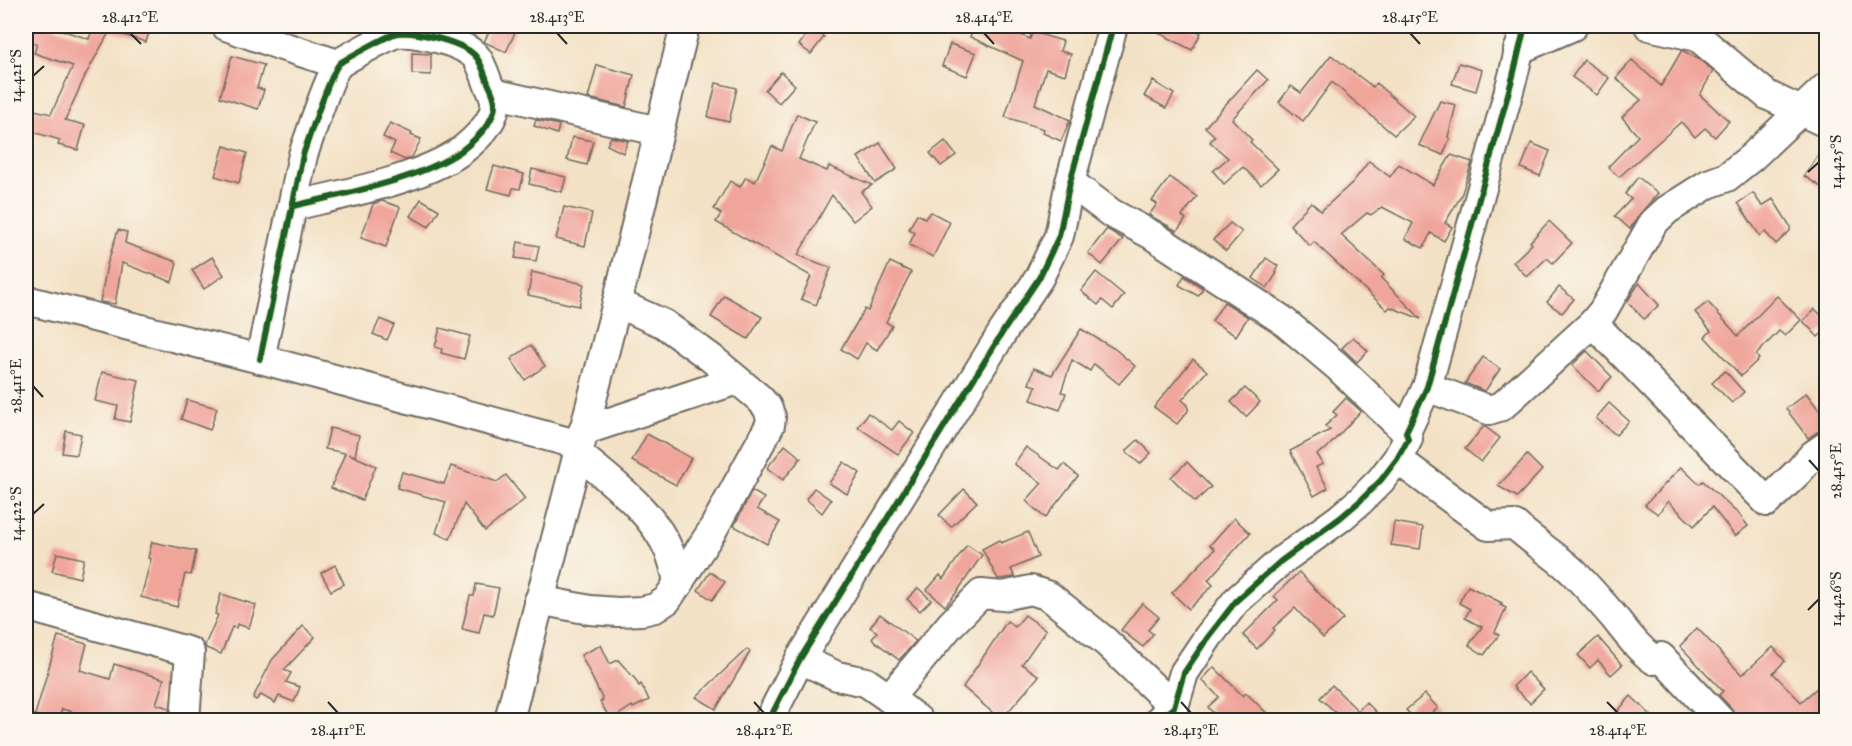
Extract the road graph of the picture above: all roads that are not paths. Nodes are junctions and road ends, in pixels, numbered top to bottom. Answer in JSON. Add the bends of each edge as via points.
{"nodes":[{"id":1,"x":226,"y":26,"type":"edge"},
{"id":2,"x":685,"y":26,"type":"edge"},
{"id":3,"x":1113,"y":26,"type":"edge"},
{"id":4,"x":1573,"y":26,"type":"edge"},
{"id":5,"x":1663,"y":27,"type":"edge"},
{"id":6,"x":1521,"y":38,"type":"edge"},
{"id":7,"x":338,"y":64,"type":"junction"},
{"id":8,"x":1827,"y":87,"type":"edge"},
{"id":9,"x":493,"y":93,"type":"junction"},
{"id":10,"x":1814,"y":118,"type":"edge"},
{"id":11,"x":658,"y":131,"type":"junction"},
{"id":12,"x":1070,"y":182,"type":"junction"},
{"id":13,"x":293,"y":206,"type":"junction"},
{"id":14,"x":26,"y":300,"type":"edge"},
{"id":15,"x":617,"y":303,"type":"junction"},
{"id":16,"x":1593,"y":323,"type":"junction"},
{"id":17,"x":260,"y":359,"type":"junction"},
{"id":18,"x":737,"y":380,"type":"junction"},
{"id":19,"x":1427,"y":387,"type":"junction"},
{"id":20,"x":1406,"y":432,"type":"junction"},
{"id":21,"x":580,"y":443,"type":"junction"},
{"id":22,"x":1827,"y":446,"type":"edge"},
{"id":23,"x":1397,"y":459,"type":"junction"},
{"id":24,"x":679,"y":584,"type":"junction"},
{"id":25,"x":539,"y":600,"type":"junction"},
{"id":26,"x":26,"y":606,"type":"edge"},
{"id":27,"x":800,"y":659,"type":"junction"},
{"id":28,"x":889,"y":698,"type":"junction"},
{"id":29,"x":1167,"y":714,"type":"edge"},
{"id":30,"x":185,"y":720,"type":"edge"},
{"id":31,"x":509,"y":720,"type":"edge"},
{"id":32,"x":769,"y":720,"type":"edge"},
{"id":33,"x":918,"y":720,"type":"edge"},
{"id":34,"x":1720,"y":720,"type":"edge"}],
"edges":[{"from":1,"to":7,"type":"street"},
{"from":2,"to":11,"type":"street"},
{"from":3,"to":12,"type":"street"},
{"from":4,"to":6,"type":"street"},
{"from":5,"to":10,"type":"street","via":[[1698,37],[1767,95]]},
{"from":6,"to":19,"type":"street"},
{"from":7,"to":9,"type":"street","via":[[396,33],[436,36],[476,56]]},
{"from":7,"to":13,"type":"street","via":[[303,155]]},
{"from":8,"to":10,"type":"street"},
{"from":9,"to":11,"type":"street"},
{"from":9,"to":13,"type":"street","via":[[495,105],[488,123],[461,150],[436,165]]},
{"from":10,"to":16,"type":"street","via":[[1727,177],[1667,210],[1653,223]]},
{"from":11,"to":15,"type":"street"},
{"from":12,"to":20,"type":"street","via":[[1111,213],[1281,319]]},
{"from":12,"to":27,"type":"street","via":[[1059,236],[1039,278]]},
{"from":13,"to":17,"type":"street"},
{"from":14,"to":17,"type":"street"},
{"from":15,"to":18,"type":"street","via":[[664,324]]},
{"from":15,"to":21,"type":"street"},
{"from":16,"to":19,"type":"street","via":[[1495,410]]},
{"from":16,"to":22,"type":"street","via":[[1767,502],[1812,455]]},
{"from":17,"to":21,"type":"street"},
{"from":18,"to":21,"type":"street"},
{"from":18,"to":24,"type":"street","via":[[767,407],[770,425]]},
{"from":19,"to":20,"type":"street"},
{"from":20,"to":23,"type":"street","via":[[1408,439]]},
{"from":21,"to":24,"type":"street","via":[[652,523],[670,553]]},
{"from":21,"to":25,"type":"street"},
{"from":23,"to":29,"type":"street","via":[[1360,501],[1236,601],[1184,673]]},
{"from":23,"to":34,"type":"street","via":[[1488,526],[1515,525],[1548,550],[1600,601],[1642,651],[1654,660],[1660,657]]},
{"from":24,"to":25,"type":"street","via":[[667,600],[642,611],[590,610]]},
{"from":25,"to":31,"type":"street"},
{"from":26,"to":30,"type":"street","via":[[190,652]]},
{"from":27,"to":28,"type":"street","via":[[837,676],[866,682]]},
{"from":27,"to":32,"type":"street"},
{"from":28,"to":29,"type":"street","via":[[981,594],[1004,596],[1031,590],[1049,596],[1106,642]]},
{"from":28,"to":33,"type":"street"}]}
